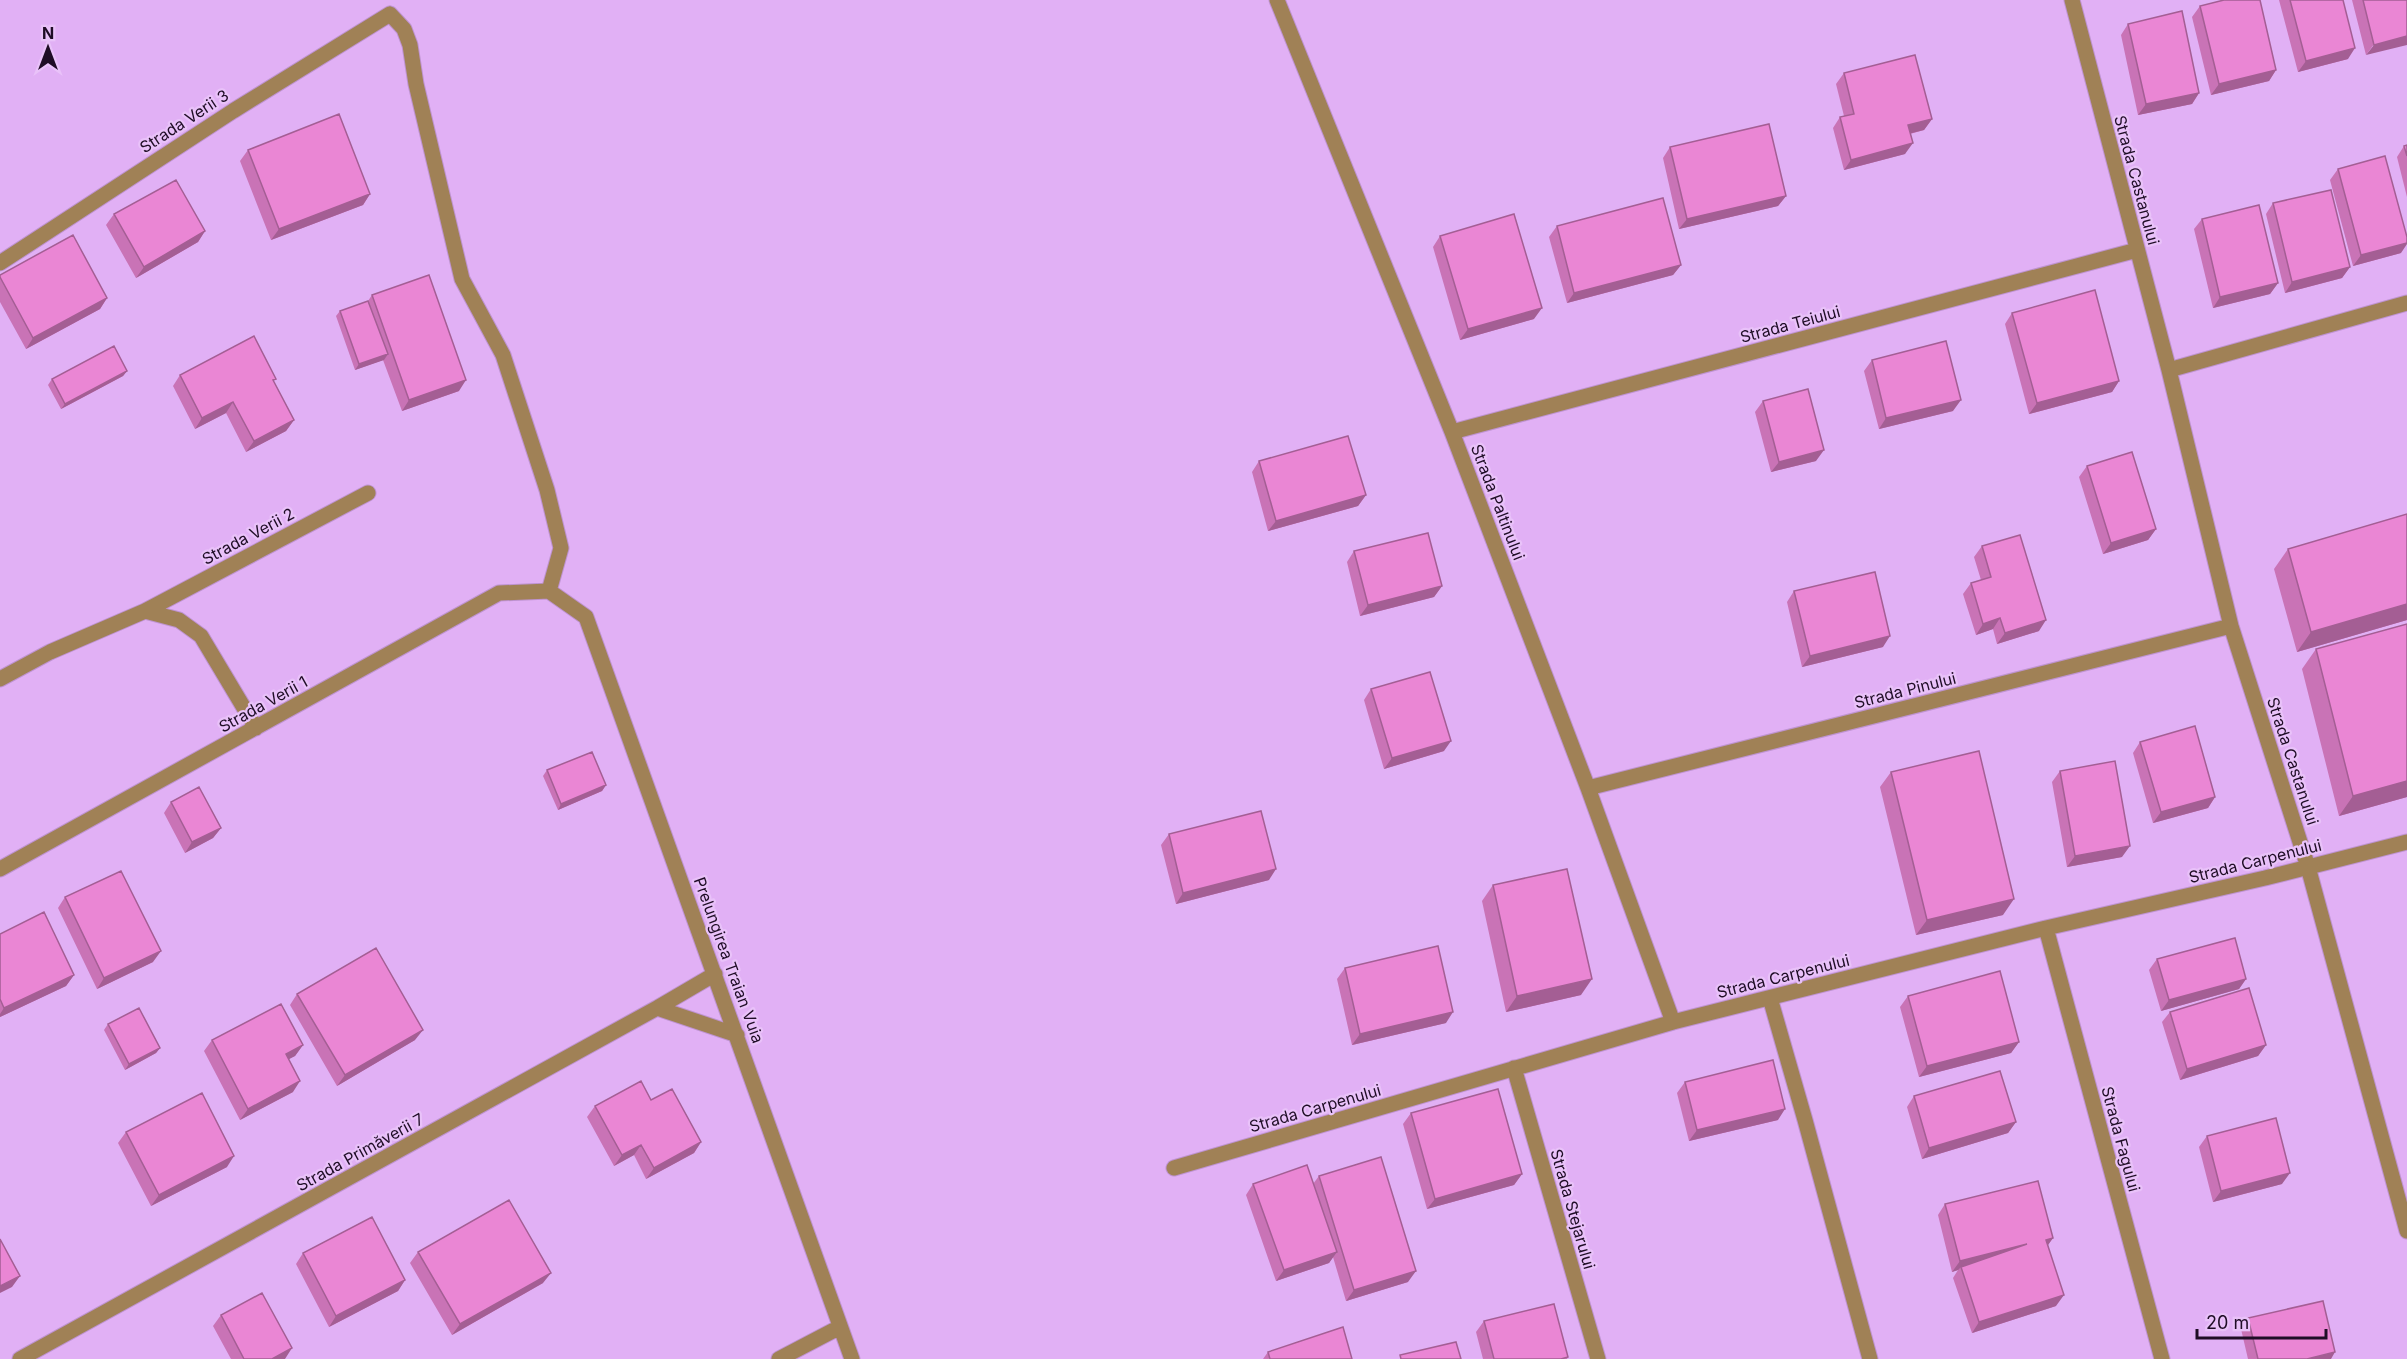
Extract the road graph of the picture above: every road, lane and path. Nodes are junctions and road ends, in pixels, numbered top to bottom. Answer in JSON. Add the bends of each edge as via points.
{"nodes":[{"id":1,"x":1277,"y":0,"type":"edge"},
{"id":2,"x":2072,"y":0,"type":"edge"},
{"id":3,"x":393,"y":7,"type":"edge"},
{"id":4,"x":2137,"y":250,"type":"junction"},
{"id":5,"x":0,"y":262,"type":"edge"},
{"id":6,"x":2407,"y":303,"type":"edge"},
{"id":7,"x":2169,"y":370,"type":"junction"},
{"id":8,"x":1452,"y":432,"type":"junction"},
{"id":9,"x":368,"y":493,"type":"dead end"},
{"id":10,"x":549,"y":591,"type":"junction"},
{"id":11,"x":145,"y":611,"type":"junction"},
{"id":12,"x":2231,"y":626,"type":"junction"},
{"id":13,"x":0,"y":679,"type":"edge"},
{"id":14,"x":256,"y":728,"type":"junction"},
{"id":15,"x":1588,"y":788,"type":"junction"},
{"id":16,"x":2407,"y":842,"type":"edge"},
{"id":17,"x":2308,"y":867,"type":"junction"},
{"id":18,"x":0,"y":869,"type":"edge"},
{"id":19,"x":2046,"y":928,"type":"junction"},
{"id":20,"x":715,"y":974,"type":"junction"},
{"id":21,"x":1770,"y":998,"type":"junction"},
{"id":22,"x":657,"y":1008,"type":"junction"},
{"id":23,"x":1673,"y":1022,"type":"junction"},
{"id":24,"x":737,"y":1035,"type":"junction"},
{"id":25,"x":1514,"y":1068,"type":"junction"},
{"id":26,"x":1174,"y":1168,"type":"dead end"},
{"id":27,"x":2407,"y":1231,"type":"edge"},
{"id":28,"x":840,"y":1327,"type":"junction"},
{"id":29,"x":20,"y":1359,"type":"edge"},
{"id":30,"x":779,"y":1359,"type":"edge"},
{"id":31,"x":852,"y":1359,"type":"edge"},
{"id":32,"x":1598,"y":1359,"type":"edge"},
{"id":33,"x":1870,"y":1359,"type":"edge"},
{"id":34,"x":2162,"y":1359,"type":"edge"}],
"edges":[{"from":1,"to":8,"type":"street","name":"Strada Paltinului"},
{"from":2,"to":4,"type":"street","name":"Strada Castanului"},
{"from":3,"to":5,"type":"street","name":"Strada Verii 3"},
{"from":3,"to":10,"type":"street","via":[[410,45],[462,279],[503,355],[547,490],[561,548]]},
{"from":4,"to":7,"type":"street","name":"Strada Castanului"},
{"from":4,"to":8,"type":"street","name":"Strada Teiului"},
{"from":6,"to":7,"type":"street"},
{"from":7,"to":12,"type":"street","name":"Strada Castanului"},
{"from":8,"to":15,"type":"street","name":"Strada Paltinului"},
{"from":9,"to":11,"type":"street","name":"Strada Verii 2"},
{"from":10,"to":14,"type":"street","name":"Strada Verii 1","via":[[499,593]]},
{"from":10,"to":20,"type":"street","name":"Prelungirea Traian Vuia","via":[[586,617]]},
{"from":11,"to":13,"type":"street","name":"Strada Verii 2","via":[[50,652]]},
{"from":11,"to":14,"type":"street","via":[[179,620],[201,636]]},
{"from":12,"to":15,"type":"street","name":"Strada Pinului"},
{"from":12,"to":17,"type":"street","name":"Strada Castanului"},
{"from":14,"to":18,"type":"street","name":"Strada Verii 1"},
{"from":15,"to":23,"type":"street","name":"Strada Paltinului"},
{"from":16,"to":17,"type":"street","name":"Strada Carpenului"},
{"from":17,"to":19,"type":"street","name":"Strada Carpenului"},
{"from":17,"to":27,"type":"street","name":"Strada Castanului"},
{"from":19,"to":21,"type":"street","name":"Strada Carpenului"},
{"from":19,"to":34,"type":"street","name":"Strada Fagului"},
{"from":20,"to":22,"type":"street","name":"Strada Primăverii 7"},
{"from":20,"to":24,"type":"street","name":"Prelungirea Traian Vuia"},
{"from":21,"to":23,"type":"street","name":"Strada Carpenului"},
{"from":21,"to":33,"type":"street"},
{"from":22,"to":24,"type":"street"},
{"from":22,"to":29,"type":"street","name":"Strada Primăverii 7"},
{"from":23,"to":25,"type":"street","name":"Strada Carpenului"},
{"from":24,"to":28,"type":"street","name":"Prelungirea Traian Vuia"},
{"from":25,"to":26,"type":"street","name":"Strada Carpenului"},
{"from":25,"to":32,"type":"street","name":"Strada Stejarului"},
{"from":28,"to":30,"type":"street"},
{"from":28,"to":31,"type":"street","name":"Prelungirea Traian Vuia"}]}
